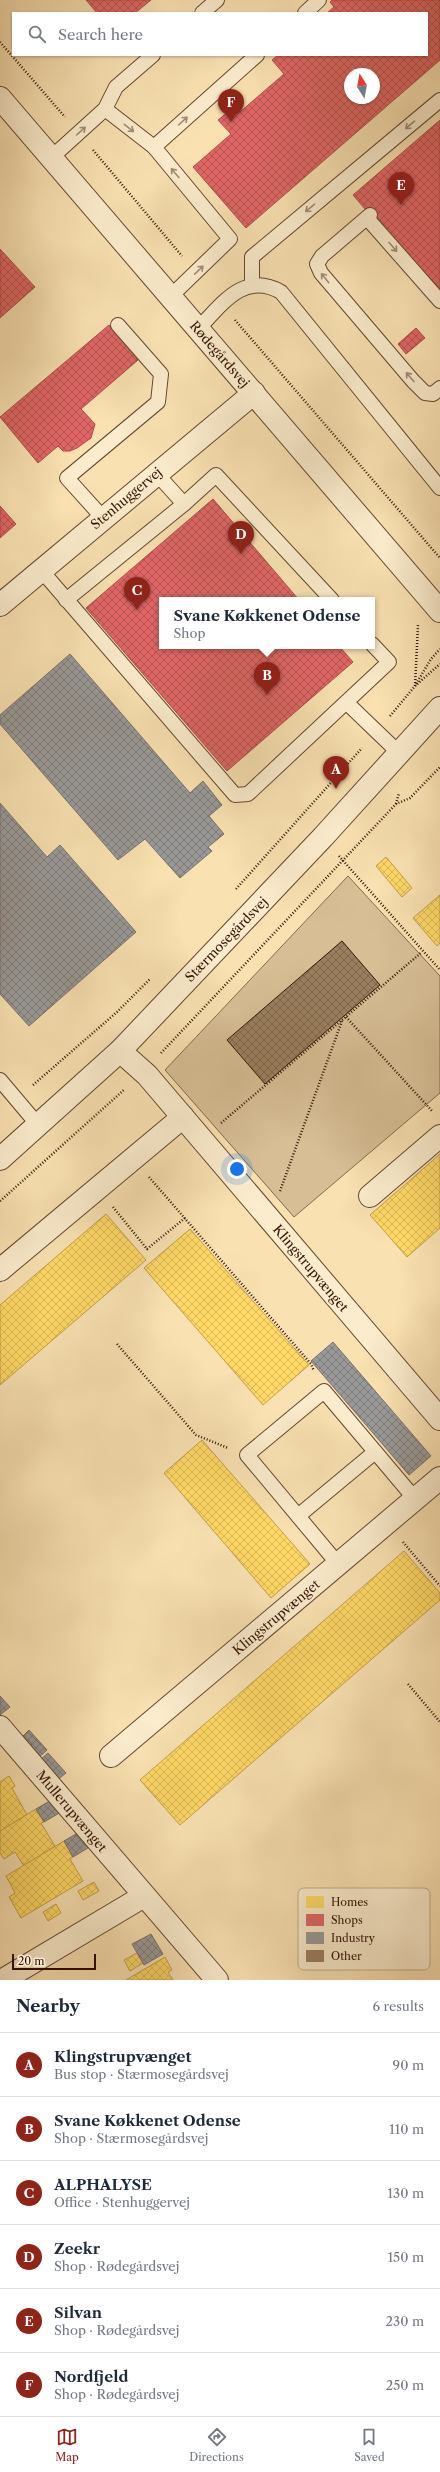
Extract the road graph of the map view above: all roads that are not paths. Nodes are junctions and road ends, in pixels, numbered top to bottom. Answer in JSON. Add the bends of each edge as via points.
{"nodes":[{"id":1,"x":217,"y":0,"type":"edge"},
{"id":2,"x":319,"y":0,"type":"edge"},
{"id":3,"x":203,"y":12,"type":"edge"},
{"id":4,"x":306,"y":12,"type":"edge"},
{"id":5,"x":152,"y":56,"type":"edge"},
{"id":6,"x":256,"y":56,"type":"edge"},
{"id":7,"x":0,"y":98,"type":"edge"},
{"id":8,"x":440,"y":100,"type":"edge"},
{"id":9,"x":105,"y":109,"type":"junction"},
{"id":10,"x":154,"y":147,"type":"junction"},
{"id":11,"x":52,"y":157,"type":"junction"},
{"id":12,"x":252,"y":285,"type":"junction"},
{"id":13,"x":170,"y":297,"type":"junction"},
{"id":14,"x":440,"y":301,"type":"edge"},
{"id":15,"x":118,"y":325,"type":"dead end"},
{"id":16,"x":198,"y":329,"type":"junction"},
{"id":17,"x":440,"y":388,"type":"edge"},
{"id":18,"x":254,"y":393,"type":"junction"},
{"id":19,"x":156,"y":473,"type":"junction"},
{"id":20,"x":439,"y":484,"type":"edge"},
{"id":21,"x":184,"y":504,"type":"junction"},
{"id":22,"x":103,"y":518,"type":"junction"},
{"id":23,"x":41,"y":570,"type":"junction"},
{"id":24,"x":329,"y":597,"type":"edge"},
{"id":25,"x":66,"y":600,"type":"junction"},
{"id":26,"x":0,"y":605,"type":"edge"},
{"id":27,"x":440,"y":611,"type":"edge"},
{"id":28,"x":375,"y":647,"type":"edge"},
{"id":29,"x":347,"y":703,"type":"junction"},
{"id":30,"x":440,"y":708,"type":"edge"},
{"id":31,"x":399,"y":753,"type":"junction"},
{"id":32,"x":120,"y":1051,"type":"junction"},
{"id":33,"x":0,"y":1080,"type":"edge"},
{"id":34,"x":183,"y":1117,"type":"junction"},
{"id":35,"x":38,"y":1125,"type":"junction"},
{"id":36,"x":440,"y":1136,"type":"edge"},
{"id":37,"x":0,"y":1159,"type":"edge"},
{"id":38,"x":370,"y":1196,"type":"dead end"},
{"id":39,"x":0,"y":1270,"type":"edge"},
{"id":40,"x":440,"y":1419,"type":"edge"},
{"id":41,"x":375,"y":1452,"type":"junction"},
{"id":42,"x":440,"y":1478,"type":"edge"},
{"id":43,"x":415,"y":1499,"type":"junction"},
{"id":44,"x":298,"y":1516,"type":"junction"},
{"id":45,"x":338,"y":1564,"type":"junction"},
{"id":46,"x":0,"y":1727,"type":"edge"},
{"id":47,"x":111,"y":1756,"type":"dead end"},
{"id":48,"x":144,"y":1896,"type":"junction"},
{"id":49,"x":2,"y":1980,"type":"edge"},
{"id":50,"x":218,"y":1980,"type":"edge"}],
"edges":[{"from":1,"to":3,"type":"lane"},
{"from":2,"to":4,"type":"lane"},
{"from":5,"to":9,"type":"lane","via":[[116,87]]},
{"from":10,"to":6,"type":"lane","one_way":true},
{"from":7,"to":11,"type":"street","name":"Rødegårdsvej"},
{"from":8,"to":12,"type":"lane","one_way":true,"via":[[252,257]]},
{"from":9,"to":10,"type":"lane","one_way":true},
{"from":11,"to":9,"type":"lane","one_way":true},
{"from":13,"to":10,"type":"lane","one_way":true,"via":[[230,239]]},
{"from":11,"to":13,"type":"street","name":"Rødegårdsvej"},
{"from":12,"to":16,"type":"lane","via":[[236,292]]},
{"from":12,"to":20,"type":"lane","via":[[263,284],[281,292]]},
{"from":13,"to":16,"type":"street","name":"Rødegårdsvej"},
{"from":17,"to":14,"type":"lane","one_way":true,"via":[[433,394],[425,393],[413,381],[321,273],[317,264],[322,256],[368,217]]},
{"from":15,"to":22,"type":"lane","via":[[161,374],[158,402],[67,478]]},
{"from":16,"to":18,"type":"street","name":"Rødegårdsvej"},
{"from":18,"to":19,"type":"street","name":"Stenhuggervej"},
{"from":18,"to":27,"type":"street","name":"Rødegårdsvej"},
{"from":19,"to":21,"type":"lane"},
{"from":19,"to":22,"type":"street","name":"Stenhuggervej"},
{"from":21,"to":24,"type":"lane","via":[[216,475]]},
{"from":21,"to":25,"type":"lane"},
{"from":22,"to":23,"type":"street","name":"Stenhuggervej"},
{"from":23,"to":25,"type":"lane"},
{"from":23,"to":26,"type":"street","name":"Stenhuggervej"},
{"from":25,"to":29,"type":"lane","via":[[234,795],[248,794]]},
{"from":28,"to":29,"type":"lane","via":[[389,662]]},
{"from":29,"to":31,"type":"lane"},
{"from":30,"to":31,"type":"street","name":"Stærmosegårdsvej"},
{"from":31,"to":32,"type":"street","name":"Stærmosegårdsvej"},
{"from":32,"to":34,"type":"street","name":"Klingstrupvænget","via":[[144,1072]]},
{"from":32,"to":35,"type":"street","name":"Stærmosegårdsvej"},
{"from":33,"to":35,"type":"lane"},
{"from":34,"to":39,"type":"street"},
{"from":34,"to":40,"type":"street","name":"Klingstrupvænget"},
{"from":35,"to":37,"type":"street","name":"Stærmosegårdsvej"},
{"from":36,"to":38,"type":"street"},
{"from":41,"to":43,"type":"lane"},
{"from":41,"to":44,"type":"lane"},
{"from":41,"to":44,"type":"lane","via":[[324,1391],[247,1455]]},
{"from":42,"to":43,"type":"street","name":"Klingstrupvænget"},
{"from":43,"to":45,"type":"street","name":"Klingstrupvænget"},
{"from":44,"to":45,"type":"lane"},
{"from":45,"to":47,"type":"street","name":"Klingstrupvænget"},
{"from":46,"to":48,"type":"street","name":"Mullerupvænget"},
{"from":48,"to":49,"type":"street"},
{"from":48,"to":50,"type":"street","name":"Mullerupvænget"}]}
